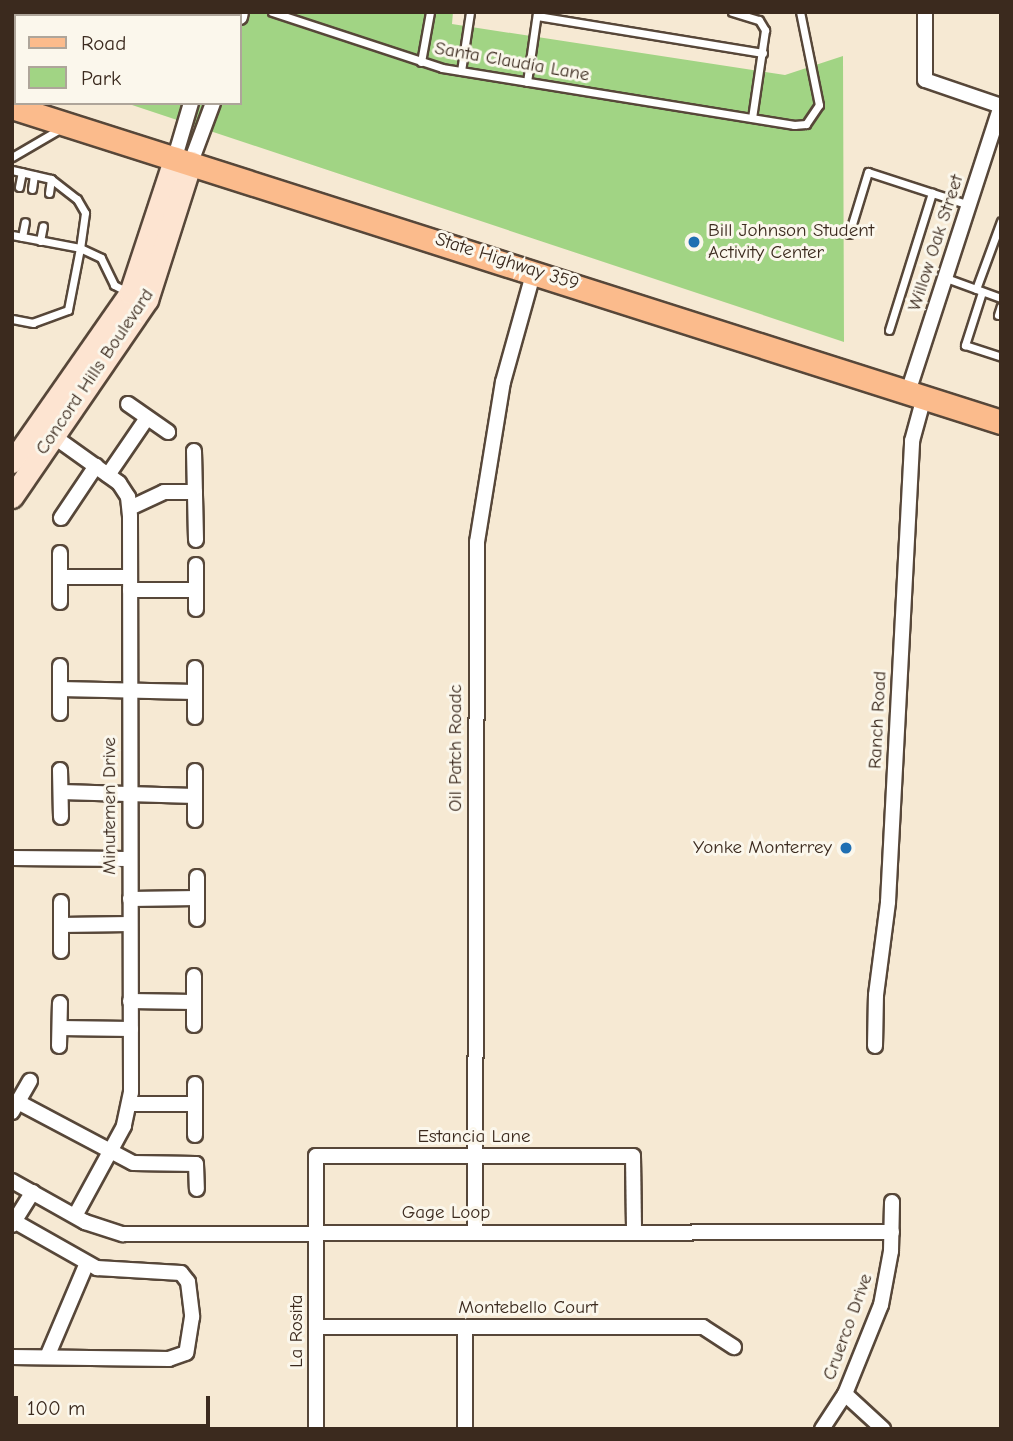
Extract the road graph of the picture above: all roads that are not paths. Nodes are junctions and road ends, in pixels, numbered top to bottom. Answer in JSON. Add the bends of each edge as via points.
{"nodes":[{"id":1,"x":272,"y":12,"type":"edge"},
{"id":2,"x":430,"y":12,"type":"edge"},
{"id":3,"x":470,"y":12,"type":"edge"},
{"id":4,"x":732,"y":12,"type":"edge"},
{"id":5,"x":800,"y":12,"type":"edge"},
{"id":6,"x":925,"y":12,"type":"edge"},
{"id":7,"x":537,"y":14,"type":"edge"},
{"id":8,"x":763,"y":54,"type":"junction"},
{"id":9,"x":422,"y":62,"type":"junction"},
{"id":10,"x":461,"y":71,"type":"junction"},
{"id":11,"x":527,"y":82,"type":"junction"},
{"id":12,"x":191,"y":105,"type":"edge"},
{"id":13,"x":212,"y":105,"type":"edge"},
{"id":14,"x":1001,"y":106,"type":"edge"},
{"id":15,"x":12,"y":107,"type":"edge"},
{"id":16,"x":752,"y":118,"type":"junction"},
{"id":17,"x":69,"y":123,"type":"junction"},
{"id":18,"x":12,"y":157,"type":"edge"},
{"id":19,"x":183,"y":159,"type":"junction"},
{"id":20,"x":12,"y":170,"type":"edge"},
{"id":21,"x":22,"y":172,"type":"junction"},
{"id":22,"x":34,"y":175,"type":"junction"},
{"id":23,"x":51,"y":179,"type":"junction"},
{"id":24,"x":19,"y":187,"type":"dead end"},
{"id":25,"x":32,"y":189,"type":"dead end"},
{"id":26,"x":49,"y":193,"type":"dead end"},
{"id":27,"x":932,"y":193,"type":"junction"},
{"id":28,"x":969,"y":205,"type":"junction"},
{"id":29,"x":1001,"y":221,"type":"edge"},
{"id":30,"x":25,"y":222,"type":"dead end"},
{"id":31,"x":43,"y":226,"type":"dead end"},
{"id":32,"x":849,"y":234,"type":"dead end"},
{"id":33,"x":12,"y":235,"type":"edge"},
{"id":34,"x":22,"y":237,"type":"junction"},
{"id":35,"x":40,"y":241,"type":"junction"},
{"id":36,"x":80,"y":248,"type":"junction"},
{"id":37,"x":534,"y":271,"type":"junction"},
{"id":38,"x":945,"y":278,"type":"junction"},
{"id":39,"x":979,"y":290,"type":"junction"},
{"id":40,"x":138,"y":297,"type":"junction"},
{"id":41,"x":1001,"y":298,"type":"edge"},
{"id":42,"x":1001,"y":306,"type":"edge"},
{"id":43,"x":998,"y":315,"type":"dead end"},
{"id":44,"x":12,"y":319,"type":"edge"},
{"id":45,"x":889,"y":330,"type":"dead end"},
{"id":46,"x":1001,"y":357,"type":"edge"},
{"id":47,"x":916,"y":395,"type":"junction"},
{"id":48,"x":128,"y":404,"type":"dead end"},
{"id":49,"x":148,"y":418,"type":"junction"},
{"id":50,"x":1001,"y":422,"type":"edge"},
{"id":51,"x":46,"y":430,"type":"junction"},
{"id":52,"x":168,"y":432,"type":"dead end"},
{"id":53,"x":194,"y":451,"type":"dead end"},
{"id":54,"x":12,"y":462,"type":"edge"},
{"id":55,"x":102,"y":470,"type":"junction"},
{"id":56,"x":195,"y":492,"type":"junction"},
{"id":57,"x":12,"y":497,"type":"edge"},
{"id":58,"x":130,"y":508,"type":"junction"},
{"id":59,"x":61,"y":518,"type":"dead end"},
{"id":60,"x":196,"y":540,"type":"dead end"},
{"id":61,"x":60,"y":553,"type":"dead end"},
{"id":62,"x":196,"y":565,"type":"dead end"},
{"id":63,"x":60,"y":577,"type":"junction"},
{"id":64,"x":130,"y":583,"type":"junction"},
{"id":65,"x":196,"y":590,"type":"junction"},
{"id":66,"x":60,"y":602,"type":"dead end"},
{"id":67,"x":196,"y":609,"type":"dead end"},
{"id":68,"x":60,"y":666,"type":"dead end"},
{"id":69,"x":195,"y":668,"type":"dead end"},
{"id":70,"x":60,"y":689,"type":"junction"},
{"id":71,"x":130,"y":689,"type":"junction"},
{"id":72,"x":195,"y":692,"type":"junction"},
{"id":73,"x":60,"y":713,"type":"dead end"},
{"id":74,"x":195,"y":718,"type":"dead end"},
{"id":75,"x":60,"y":769,"type":"dead end"},
{"id":76,"x":195,"y":771,"type":"dead end"},
{"id":77,"x":61,"y":792,"type":"junction"},
{"id":78,"x":130,"y":795,"type":"junction"},
{"id":79,"x":195,"y":796,"type":"junction"},
{"id":80,"x":61,"y":817,"type":"dead end"},
{"id":81,"x":195,"y":820,"type":"dead end"},
{"id":82,"x":12,"y":858,"type":"edge"},
{"id":83,"x":130,"y":859,"type":"junction"},
{"id":84,"x":197,"y":877,"type":"dead end"},
{"id":85,"x":197,"y":898,"type":"junction"},
{"id":86,"x":130,"y":899,"type":"junction"},
{"id":87,"x":61,"y":902,"type":"dead end"},
{"id":88,"x":197,"y":919,"type":"dead end"},
{"id":89,"x":130,"y":924,"type":"junction"},
{"id":90,"x":61,"y":925,"type":"junction"},
{"id":91,"x":61,"y":951,"type":"dead end"},
{"id":92,"x":194,"y":976,"type":"dead end"},
{"id":93,"x":131,"y":1001,"type":"junction"},
{"id":94,"x":194,"y":1002,"type":"junction"},
{"id":95,"x":60,"y":1003,"type":"dead end"},
{"id":96,"x":194,"y":1025,"type":"dead end"},
{"id":97,"x":60,"y":1028,"type":"junction"},
{"id":98,"x":131,"y":1029,"type":"junction"},
{"id":99,"x":59,"y":1046,"type":"dead end"},
{"id":100,"x":875,"y":1046,"type":"dead end"},
{"id":101,"x":30,"y":1081,"type":"dead end"},
{"id":102,"x":195,"y":1084,"type":"dead end"},
{"id":103,"x":130,"y":1104,"type":"junction"},
{"id":104,"x":195,"y":1104,"type":"junction"},
{"id":105,"x":15,"y":1107,"type":"edge"},
{"id":106,"x":195,"y":1135,"type":"dead end"},
{"id":107,"x":110,"y":1153,"type":"junction"},
{"id":108,"x":475,"y":1156,"type":"junction"},
{"id":109,"x":12,"y":1181,"type":"edge"},
{"id":110,"x":197,"y":1189,"type":"dead end"},
{"id":111,"x":33,"y":1192,"type":"junction"},
{"id":112,"x":892,"y":1202,"type":"dead end"},
{"id":113,"x":75,"y":1216,"type":"junction"},
{"id":114,"x":13,"y":1222,"type":"edge"},
{"id":115,"x":634,"y":1232,"type":"junction"},
{"id":116,"x":891,"y":1232,"type":"junction"},
{"id":117,"x":316,"y":1233,"type":"junction"},
{"id":118,"x":475,"y":1233,"type":"junction"},
{"id":119,"x":86,"y":1265,"type":"junction"},
{"id":120,"x":316,"y":1326,"type":"junction"},
{"id":121,"x":465,"y":1327,"type":"junction"},
{"id":122,"x":734,"y":1347,"type":"dead end"},
{"id":123,"x":12,"y":1357,"type":"edge"},
{"id":124,"x":47,"y":1357,"type":"junction"},
{"id":125,"x":845,"y":1394,"type":"junction"},
{"id":126,"x":316,"y":1429,"type":"edge"},
{"id":127,"x":465,"y":1429,"type":"edge"},
{"id":128,"x":822,"y":1429,"type":"edge"},
{"id":129,"x":883,"y":1429,"type":"edge"}],
"edges":[{"from":1,"to":9,"type":"lane","name":"Santa Claudia Lane"},
{"from":2,"to":9,"type":"lane"},
{"from":3,"to":10,"type":"lane"},
{"from":4,"to":8,"type":"lane","via":[[759,20],[765,30]]},
{"from":5,"to":16,"type":"lane","name":"Santa Claudia Lane","via":[[819,95],[818,111],[806,124]]},
{"from":6,"to":14,"type":"street","via":[[925,80]]},
{"from":7,"to":8,"type":"lane"},
{"from":7,"to":11,"type":"lane"},
{"from":8,"to":16,"type":"lane"},
{"from":9,"to":10,"type":"lane","name":"Santa Claudia Lane"},
{"from":10,"to":11,"type":"lane","name":"Santa Claudia Lane"},
{"from":11,"to":16,"type":"lane","name":"Santa Claudia Lane"},
{"from":12,"to":19,"type":"street"},
{"from":13,"to":19,"type":"street"},
{"from":14,"to":28,"type":"street","name":"Willow Oak Street"},
{"from":15,"to":17,"type":"main road","name":"State Highway 359"},
{"from":17,"to":18,"type":"lane"},
{"from":17,"to":19,"type":"main road","name":"State Highway 359"},
{"from":19,"to":37,"type":"main road","name":"State Highway 359"},
{"from":19,"to":40,"type":"street","name":"Concord Hills Boulevard"},
{"from":20,"to":21,"type":"lane"},
{"from":21,"to":22,"type":"lane"},
{"from":21,"to":24,"type":"lane"},
{"from":22,"to":23,"type":"lane"},
{"from":22,"to":25,"type":"lane"},
{"from":23,"to":26,"type":"lane"},
{"from":23,"to":36,"type":"lane","via":[[77,199],[85,213]]},
{"from":27,"to":28,"type":"lane"},
{"from":27,"to":32,"type":"lane","via":[[868,172]]},
{"from":27,"to":45,"type":"lane"},
{"from":28,"to":38,"type":"street","name":"Willow Oak Street"},
{"from":29,"to":39,"type":"lane"},
{"from":30,"to":34,"type":"lane"},
{"from":31,"to":35,"type":"lane"},
{"from":33,"to":34,"type":"lane"},
{"from":34,"to":35,"type":"lane"},
{"from":35,"to":36,"type":"lane"},
{"from":36,"to":40,"type":"lane","via":[[102,258],[114,285]]},
{"from":36,"to":44,"type":"lane","via":[[68,310],[33,323]]},
{"from":37,"to":47,"type":"main road","name":"State Highway 359"},
{"from":37,"to":108,"type":"street","name":"Oil Patch Roadc","via":[[503,382],[477,542]]},
{"from":38,"to":39,"type":"lane"},
{"from":38,"to":47,"type":"street","name":"Willow Oak Street"},
{"from":39,"to":41,"type":"lane"},
{"from":39,"to":46,"type":"lane","via":[[965,345]]},
{"from":40,"to":51,"type":"street","name":"Concord Hills Boulevard"},
{"from":42,"to":43,"type":"lane"},
{"from":47,"to":50,"type":"main road","name":"State Highway 359"},
{"from":47,"to":100,"type":"street","name":"Ranch Road","via":[[888,902],[876,995]]},
{"from":48,"to":49,"type":"street"},
{"from":49,"to":52,"type":"street"},
{"from":49,"to":55,"type":"street"},
{"from":51,"to":54,"type":"street","name":"Concord Hills Boulevard"},
{"from":51,"to":55,"type":"street"},
{"from":51,"to":57,"type":"street","name":"Concord Hills Boulevard"},
{"from":53,"to":56,"type":"street"},
{"from":55,"to":58,"type":"street","via":[[125,491]]},
{"from":55,"to":59,"type":"street"},
{"from":56,"to":58,"type":"street","via":[[164,492]]},
{"from":56,"to":60,"type":"street"},
{"from":58,"to":64,"type":"street","name":"Minutemen Drive"},
{"from":61,"to":63,"type":"street"},
{"from":62,"to":65,"type":"street"},
{"from":63,"to":64,"type":"street"},
{"from":63,"to":66,"type":"street"},
{"from":64,"to":65,"type":"street"},
{"from":64,"to":71,"type":"street","name":"Minutemen Drive"},
{"from":65,"to":67,"type":"street"},
{"from":68,"to":70,"type":"street"},
{"from":69,"to":72,"type":"street"},
{"from":70,"to":71,"type":"street"},
{"from":70,"to":73,"type":"street"},
{"from":71,"to":72,"type":"street"},
{"from":71,"to":78,"type":"street","name":"Minutemen Drive"},
{"from":72,"to":74,"type":"street"},
{"from":75,"to":77,"type":"street"},
{"from":76,"to":79,"type":"street"},
{"from":77,"to":78,"type":"street"},
{"from":77,"to":80,"type":"street"},
{"from":78,"to":79,"type":"street"},
{"from":78,"to":83,"type":"street","name":"Minutemen Drive"},
{"from":79,"to":81,"type":"street"},
{"from":82,"to":83,"type":"street"},
{"from":83,"to":86,"type":"street","name":"Minutemen Drive"},
{"from":84,"to":85,"type":"street"},
{"from":85,"to":86,"type":"street"},
{"from":85,"to":88,"type":"street"},
{"from":86,"to":89,"type":"street","name":"Minutemen Drive"},
{"from":87,"to":90,"type":"street"},
{"from":89,"to":90,"type":"street"},
{"from":89,"to":93,"type":"street","name":"Minutemen Drive"},
{"from":90,"to":91,"type":"street"},
{"from":92,"to":94,"type":"street"},
{"from":93,"to":94,"type":"street"},
{"from":93,"to":98,"type":"street","name":"Minutemen Drive"},
{"from":94,"to":96,"type":"street"},
{"from":95,"to":97,"type":"street"},
{"from":97,"to":98,"type":"street"},
{"from":97,"to":99,"type":"street"},
{"from":98,"to":103,"type":"street","name":"Minutemen Drive"},
{"from":101,"to":105,"type":"street"},
{"from":102,"to":104,"type":"street"},
{"from":103,"to":104,"type":"street"},
{"from":103,"to":107,"type":"street","name":"Minutemen Drive"},
{"from":104,"to":106,"type":"street"},
{"from":105,"to":107,"type":"street"},
{"from":107,"to":110,"type":"street","via":[[133,1164],[196,1164]]},
{"from":107,"to":113,"type":"street","name":"Minutemen Drive"},
{"from":108,"to":115,"type":"street","name":"Estancia Lane","via":[[633,1156]]},
{"from":108,"to":117,"type":"street","name":"Estancia Lane","via":[[316,1156]]},
{"from":108,"to":118,"type":"street","name":"Oil Patch Roadc"},
{"from":109,"to":111,"type":"street","name":"Gage Loop"},
{"from":111,"to":113,"type":"street","name":"Gage Loop"},
{"from":111,"to":114,"type":"street"},
{"from":112,"to":116,"type":"street","name":"Cruerco Drive"},
{"from":113,"to":117,"type":"street","name":"Gage Loop","via":[[123,1234]]},
{"from":114,"to":119,"type":"street"},
{"from":115,"to":116,"type":"street","name":"Gage Loop"},
{"from":115,"to":118,"type":"street","name":"Gage Loop"},
{"from":116,"to":125,"type":"street","name":"Cruerco Drive","via":[[880,1305]]},
{"from":117,"to":118,"type":"street","name":"Gage Loop"},
{"from":117,"to":120,"type":"street","name":"La Rosita"},
{"from":119,"to":124,"type":"street"},
{"from":119,"to":124,"type":"street","via":[[181,1273],[188,1282],[192,1317],[187,1353],[169,1359]]},
{"from":120,"to":121,"type":"street","name":"Montebello Court"},
{"from":120,"to":126,"type":"street","name":"La Rosita"},
{"from":121,"to":122,"type":"street","name":"Montebello Court","via":[[703,1327]]},
{"from":121,"to":127,"type":"street"},
{"from":123,"to":124,"type":"street"},
{"from":125,"to":128,"type":"street","name":"Cruerco Drive"},
{"from":125,"to":129,"type":"street"}]}
